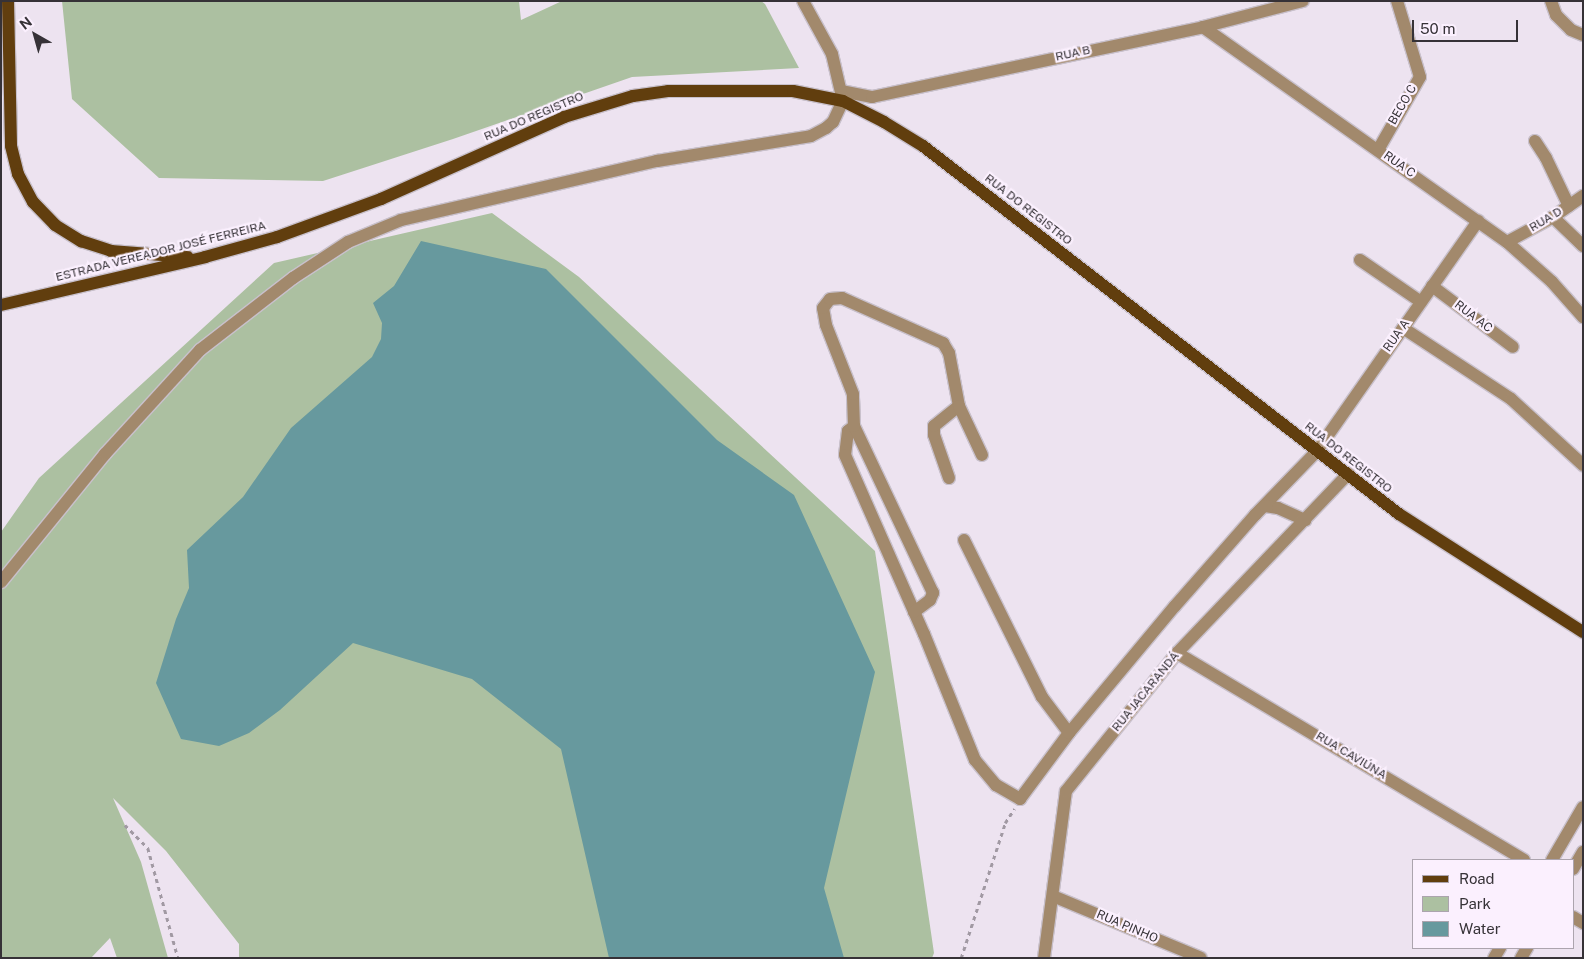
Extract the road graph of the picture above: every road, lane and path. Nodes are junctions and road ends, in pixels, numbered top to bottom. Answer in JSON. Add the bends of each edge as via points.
{"nodes":[{"id":1,"x":8,"y":1,"type":"edge"},
{"id":2,"x":804,"y":1,"type":"edge"},
{"id":3,"x":1304,"y":1,"type":"edge"},
{"id":4,"x":1397,"y":1,"type":"edge"},
{"id":5,"x":1551,"y":1,"type":"edge"},
{"id":6,"x":1203,"y":27,"type":"junction"},
{"id":7,"x":1583,"y":35,"type":"edge"},
{"id":8,"x":842,"y":96,"type":"junction"},
{"id":9,"x":1535,"y":141,"type":"dead end"},
{"id":10,"x":1378,"y":150,"type":"junction"},
{"id":11,"x":1583,"y":196,"type":"edge"},
{"id":12,"x":381,"y":199,"type":"joint"},
{"id":13,"x":1569,"y":206,"type":"junction"},
{"id":14,"x":1553,"y":217,"type":"junction"},
{"id":15,"x":1478,"y":221,"type":"junction"},
{"id":16,"x":1508,"y":242,"type":"junction"},
{"id":17,"x":1583,"y":246,"type":"edge"},
{"id":18,"x":205,"y":257,"type":"junction"},
{"id":19,"x":1360,"y":260,"type":"dead end"},
{"id":20,"x":1432,"y":286,"type":"junction"},
{"id":21,"x":1421,"y":302,"type":"junction"},
{"id":22,"x":1,"y":305,"type":"edge"},
{"id":23,"x":1583,"y":317,"type":"edge"},
{"id":24,"x":1403,"y":328,"type":"junction"},
{"id":25,"x":1514,"y":347,"type":"dead end"},
{"id":26,"x":959,"y":406,"type":"junction"},
{"id":27,"x":854,"y":426,"type":"junction"},
{"id":28,"x":1317,"y":451,"type":"junction"},
{"id":29,"x":982,"y":455,"type":"dead end"},
{"id":30,"x":1583,"y":465,"type":"edge"},
{"id":31,"x":1348,"y":474,"type":"junction"},
{"id":32,"x":949,"y":478,"type":"dead end"},
{"id":33,"x":1265,"y":506,"type":"junction"},
{"id":34,"x":1305,"y":520,"type":"junction"},
{"id":35,"x":964,"y":540,"type":"dead end"},
{"id":36,"x":1,"y":582,"type":"edge"},
{"id":37,"x":914,"y":612,"type":"junction"},
{"id":38,"x":1583,"y":632,"type":"edge"},
{"id":39,"x":1177,"y":653,"type":"junction"},
{"id":40,"x":1069,"y":733,"type":"junction"},
{"id":41,"x":1020,"y":799,"type":"junction"},
{"id":42,"x":1583,"y":807,"type":"edge"},
{"id":43,"x":125,"y":825,"type":"dead end"},
{"id":44,"x":1583,"y":852,"type":"edge"},
{"id":45,"x":1522,"y":859,"type":"edge"},
{"id":46,"x":1553,"y":859,"type":"edge"},
{"id":47,"x":1574,"y":867,"type":"edge"},
{"id":48,"x":1053,"y":896,"type":"junction"},
{"id":49,"x":178,"y":958,"type":"edge"},
{"id":50,"x":961,"y":958,"type":"edge"},
{"id":51,"x":1044,"y":958,"type":"edge"},
{"id":52,"x":1201,"y":958,"type":"edge"}],
"edges":[{"from":1,"to":18,"type":"main road","via":[[11,146],[18,174],[33,202],[67,234],[111,251]]},
{"from":2,"to":8,"type":"street","via":[[832,54]]},
{"from":3,"to":6,"type":"street","name":"RUA B"},
{"from":4,"to":10,"type":"street","name":"BECO C","via":[[1420,77]]},
{"from":5,"to":7,"type":"street","via":[[1556,15],[1571,30]]},
{"from":6,"to":8,"type":"street","name":"RUA B","via":[[872,96]]},
{"from":6,"to":10,"type":"street","name":"RUA C"},
{"from":8,"to":12,"type":"main road","name":"RUA DO REGISTRO","via":[[793,91],[668,91],[633,96],[564,116]]},
{"from":8,"to":28,"type":"main road","name":"RUA DO REGISTRO","via":[[923,146]]},
{"from":8,"to":36,"type":"street","via":[[834,122],[811,136],[657,162],[553,184],[402,220],[348,242],[293,278],[200,350],[104,454]]},
{"from":9,"to":13,"type":"street"},
{"from":10,"to":15,"type":"street","name":"RUA C"},
{"from":11,"to":13,"type":"street","name":"RUA D"},
{"from":12,"to":18,"type":"main road","name":"ESTRADA VEREADOR JOSÉ FERREIRA","via":[[277,237]]},
{"from":13,"to":14,"type":"street","name":"RUA D"},
{"from":14,"to":16,"type":"street","name":"RUA D"},
{"from":14,"to":17,"type":"street"},
{"from":15,"to":16,"type":"street","name":"RUA C"},
{"from":15,"to":20,"type":"street","name":"RUA A"},
{"from":16,"to":23,"type":"street","name":"RUA C","via":[[1552,282]]},
{"from":18,"to":22,"type":"main road","name":"ESTRADA VEREADOR JOSÉ FERREIRA"},
{"from":19,"to":21,"type":"street"},
{"from":20,"to":21,"type":"street","name":"RUA A"},
{"from":20,"to":25,"type":"street","name":"RUA AC"},
{"from":21,"to":24,"type":"street","name":"RUA A"},
{"from":24,"to":28,"type":"street","name":"RUA A"},
{"from":24,"to":30,"type":"street","via":[[1511,399]]},
{"from":26,"to":27,"type":"street","via":[[949,353],[943,343],[842,298],[830,299],[823,308],[826,325],[853,394]]},
{"from":26,"to":29,"type":"street"},
{"from":26,"to":32,"type":"street","via":[[934,426]]},
{"from":27,"to":37,"type":"street","via":[[848,431],[845,455]]},
{"from":27,"to":37,"type":"street","via":[[933,593],[930,600]]},
{"from":28,"to":31,"type":"main road","name":"RUA DO REGISTRO"},
{"from":28,"to":33,"type":"street","name":"RUA A"},
{"from":31,"to":34,"type":"street","name":"RUA JACARANDÁ"},
{"from":31,"to":38,"type":"main road","name":"RUA DO REGISTRO","via":[[1399,514]]},
{"from":33,"to":34,"type":"street"},
{"from":33,"to":40,"type":"street","name":"RUA A","via":[[1175,606]]},
{"from":34,"to":39,"type":"street","name":"RUA JACARANDÁ"},
{"from":35,"to":40,"type":"street","via":[[1042,697]]},
{"from":37,"to":41,"type":"street","via":[[975,760],[996,785]]},
{"from":39,"to":45,"type":"street","name":"RUA CAVIÚNA"},
{"from":39,"to":48,"type":"street","name":"RUA JACARANDÁ","via":[[1066,791]]},
{"from":40,"to":41,"type":"street","name":"RUA A"},
{"from":41,"to":50,"type":"path","via":[[1006,823]]},
{"from":42,"to":46,"type":"street"},
{"from":43,"to":49,"type":"path","via":[[148,848]]},
{"from":44,"to":47,"type":"street"},
{"from":48,"to":51,"type":"street","name":"RUA JACARANDÁ"},
{"from":48,"to":52,"type":"street","name":"RUA PINHO"}]}
